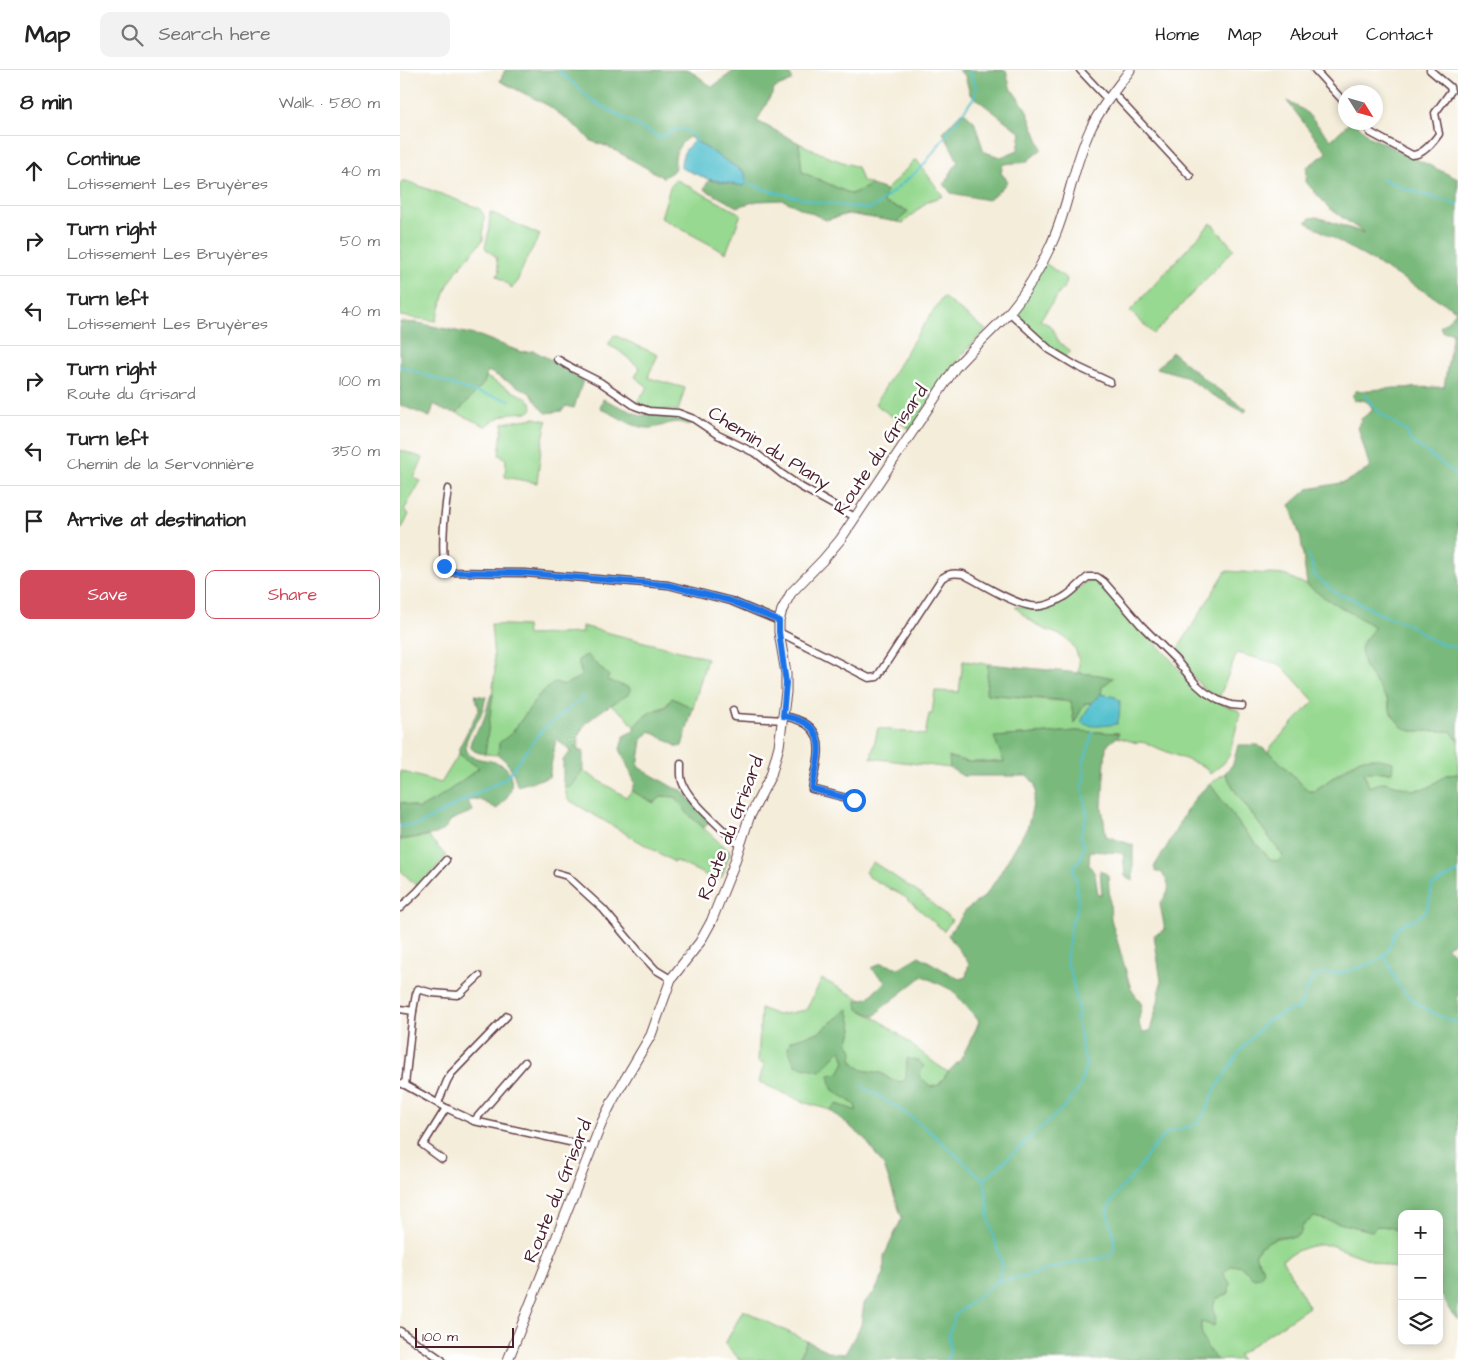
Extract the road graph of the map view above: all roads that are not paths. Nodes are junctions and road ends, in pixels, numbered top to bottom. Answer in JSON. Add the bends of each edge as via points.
{"nodes":[{"id":1,"x":1080,"y":70,"type":"edge"},
{"id":2,"x":1130,"y":70,"type":"edge"},
{"id":3,"x":1315,"y":70,"type":"edge"},
{"id":4,"x":1430,"y":70,"type":"edge"},
{"id":5,"x":1338,"y":95,"type":"edge"},
{"id":6,"x":1111,"y":97,"type":"junction"},
{"id":7,"x":1369,"y":130,"type":"edge"},
{"id":8,"x":1190,"y":176,"type":"dead end"},
{"id":9,"x":1009,"y":312,"type":"junction"},
{"id":10,"x":557,"y":359,"type":"dead end"},
{"id":11,"x":1110,"y":382,"type":"dead end"},
{"id":12,"x":448,"y":489,"type":"dead end"},
{"id":13,"x":855,"y":517,"type":"junction"},
{"id":14,"x":779,"y":621,"type":"junction"},
{"id":15,"x":779,"y":632,"type":"junction"},
{"id":16,"x":1242,"y":706,"type":"dead end"},
{"id":17,"x":733,"y":710,"type":"dead end"},
{"id":18,"x":783,"y":718,"type":"junction"},
{"id":19,"x":681,"y":764,"type":"dead end"},
{"id":20,"x":854,"y":800,"type":"dead end"},
{"id":21,"x":740,"y":846,"type":"junction"},
{"id":22,"x":446,"y":860,"type":"dead end"},
{"id":23,"x":557,"y":873,"type":"dead end"},
{"id":24,"x":400,"y":908,"type":"edge"},
{"id":25,"x":479,"y":976,"type":"dead end"},
{"id":26,"x":671,"y":979,"type":"junction"},
{"id":27,"x":400,"y":1009,"type":"edge"},
{"id":28,"x":413,"y":1011,"type":"junction"},
{"id":29,"x":507,"y":1016,"type":"dead end"},
{"id":30,"x":525,"y":1062,"type":"dead end"},
{"id":31,"x":403,"y":1084,"type":"edge"},
{"id":32,"x":438,"y":1103,"type":"junction"},
{"id":33,"x":446,"y":1108,"type":"junction"},
{"id":34,"x":474,"y":1121,"type":"junction"},
{"id":35,"x":592,"y":1147,"type":"junction"},
{"id":36,"x":442,"y":1159,"type":"dead end"},
{"id":37,"x":400,"y":1331,"type":"edge"},
{"id":38,"x":442,"y":1360,"type":"edge"},
{"id":39,"x":508,"y":1360,"type":"edge"}],
"edges":[{"from":1,"to":6,"type":"street"},
{"from":2,"to":6,"type":"street","name":"Route du Grisard"},
{"from":3,"to":5,"type":"street"},
{"from":4,"to":7,"type":"street","via":[[1450,87],[1451,92],[1435,113],[1439,134],[1422,152],[1412,154]]},
{"from":6,"to":8,"type":"street"},
{"from":6,"to":9,"type":"street","name":"Route du Grisard","via":[[1089,131],[1050,248]]},
{"from":9,"to":11,"type":"street","via":[[1050,350]]},
{"from":9,"to":13,"type":"street","name":"Route du Grisard","via":[[956,368]]},
{"from":10,"to":13,"type":"street","name":"Chemin du Plany","via":[[635,406],[678,413],[694,420],[756,454],[801,487]]},
{"from":12,"to":14,"type":"street","via":[[443,536],[444,566],[450,572],[525,573],[668,585],[731,601]]},
{"from":13,"to":14,"type":"street","name":"Route du Grisard","via":[[832,550],[792,593]]},
{"from":14,"to":15,"type":"street","name":"Route du Grisard"},
{"from":15,"to":16,"type":"street","via":[[869,678],[877,676],[947,574],[963,574],[1014,601],[1031,606],[1052,604],[1071,593],[1088,577],[1097,577],[1196,684],[1218,700]]},
{"from":15,"to":18,"type":"street","name":"Route du Grisard","via":[[786,683]]},
{"from":17,"to":18,"type":"street","via":[[735,717]]},
{"from":18,"to":20,"type":"street","via":[[806,723],[818,739],[820,752],[812,789]]},
{"from":18,"to":21,"type":"street","name":"Route du Grisard","via":[[771,776],[751,812]]},
{"from":19,"to":21,"type":"street","via":[[686,790]]},
{"from":21,"to":26,"type":"street","name":"Route du Grisard","via":[[706,932]]},
{"from":22,"to":24,"type":"street"},
{"from":23,"to":26,"type":"street","via":[[567,876],[603,909],[656,970]]},
{"from":25,"to":28,"type":"street","via":[[457,995],[418,989]]},
{"from":26,"to":35,"type":"street","name":"Route du Grisard","via":[[651,1035],[614,1098]]},
{"from":27,"to":28,"type":"street"},
{"from":28,"to":31,"type":"street"},
{"from":29,"to":32,"type":"street","via":[[451,1074]]},
{"from":30,"to":34,"type":"street"},
{"from":31,"to":32,"type":"street"},
{"from":32,"to":33,"type":"street"},
{"from":33,"to":34,"type":"street"},
{"from":33,"to":36,"type":"street","via":[[423,1145]]},
{"from":34,"to":35,"type":"street"},
{"from":35,"to":39,"type":"street","name":"Route du Grisard"},
{"from":37,"to":38,"type":"street"}]}
